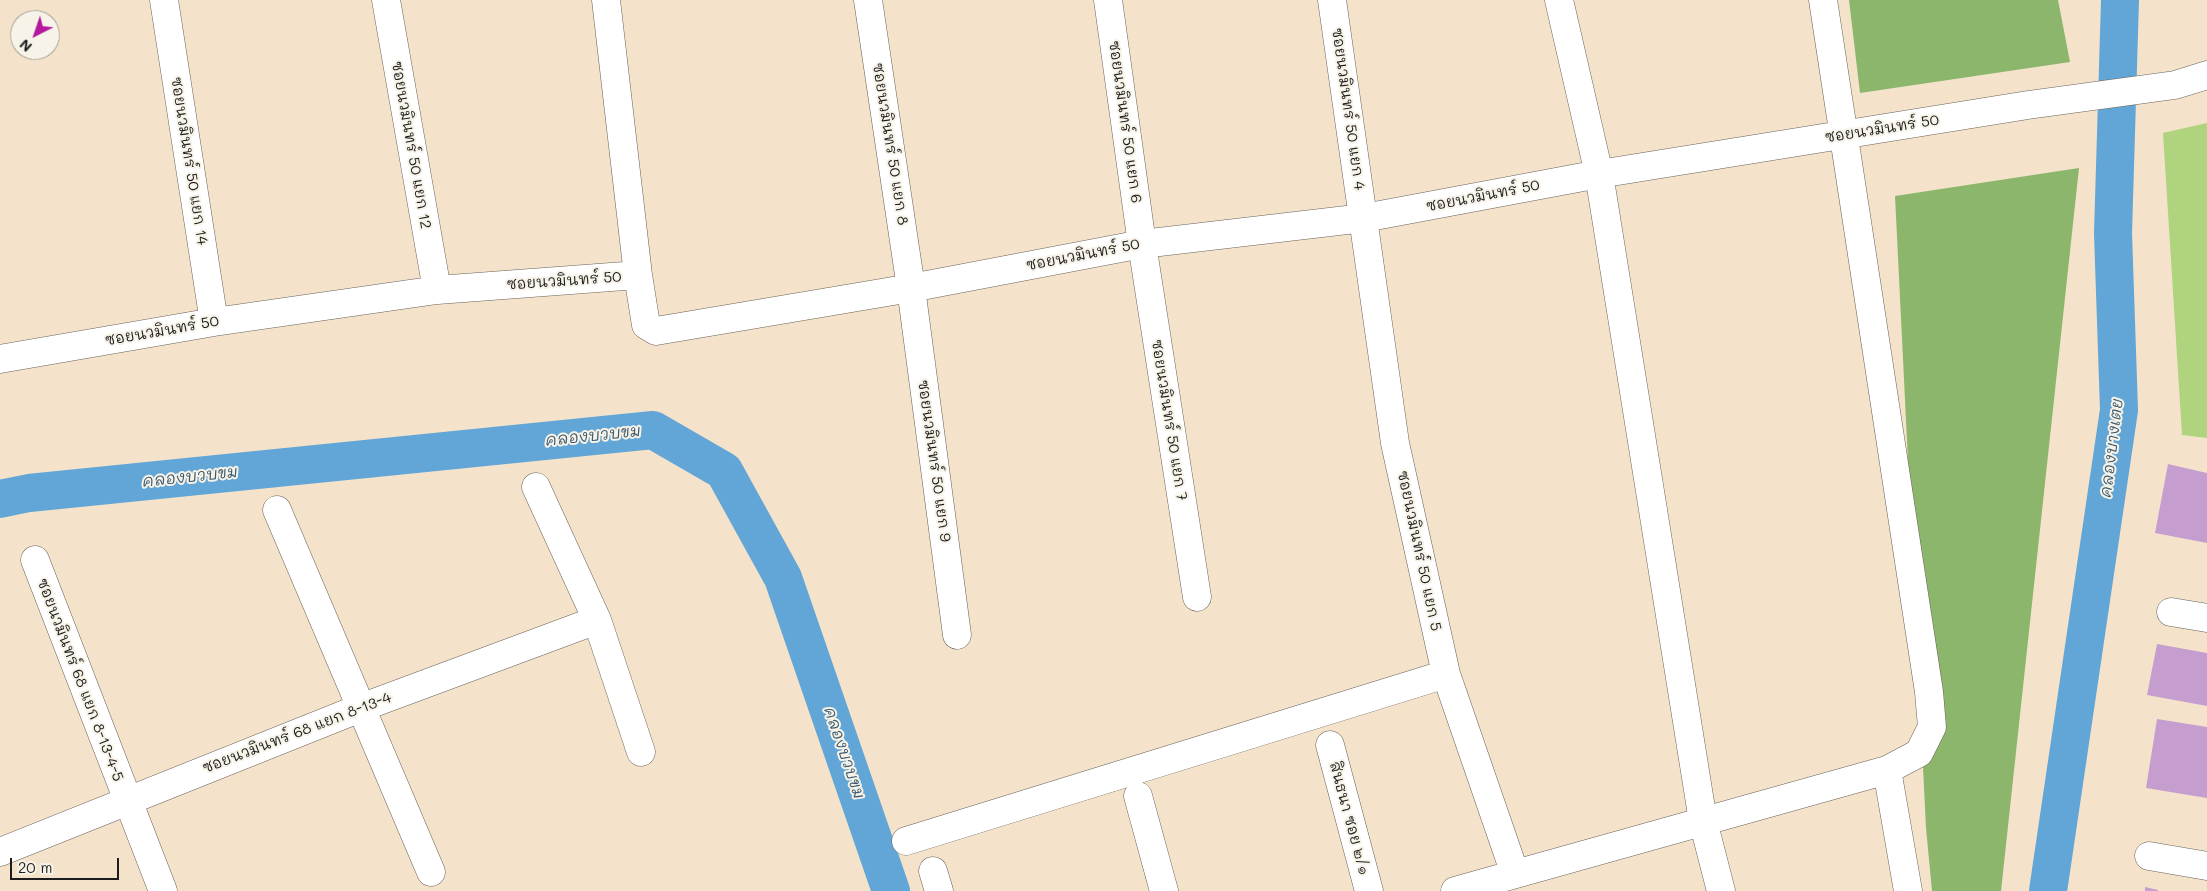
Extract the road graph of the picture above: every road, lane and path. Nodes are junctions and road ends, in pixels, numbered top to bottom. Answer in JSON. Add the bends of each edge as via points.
{"nodes":[{"id":1,"x":164,"y":0,"type":"edge"},
{"id":2,"x":386,"y":0,"type":"edge"},
{"id":3,"x":606,"y":0,"type":"edge"},
{"id":4,"x":868,"y":0,"type":"edge"},
{"id":5,"x":1108,"y":0,"type":"edge"},
{"id":6,"x":1332,"y":0,"type":"edge"},
{"id":7,"x":1559,"y":0,"type":"edge"},
{"id":8,"x":1823,"y":0,"type":"edge"},
{"id":9,"x":2207,"y":75,"type":"edge"},
{"id":10,"x":1842,"y":135,"type":"junction"},
{"id":11,"x":1599,"y":174,"type":"junction"},
{"id":12,"x":1364,"y":218,"type":"junction"},
{"id":13,"x":1142,"y":244,"type":"junction"},
{"id":14,"x":638,"y":275,"type":"junction"},
{"id":15,"x":911,"y":288,"type":"junction"},
{"id":16,"x":437,"y":290,"type":"junction"},
{"id":17,"x":214,"y":322,"type":"junction"},
{"id":18,"x":0,"y":359,"type":"edge"},
{"id":19,"x":536,"y":487,"type":"dead end"},
{"id":20,"x":277,"y":510,"type":"dead end"},
{"id":21,"x":35,"y":560,"type":"dead end"},
{"id":22,"x":1197,"y":597,"type":"dead end"},
{"id":23,"x":2171,"y":612,"type":"dead end"},
{"id":24,"x":2207,"y":618,"type":"edge"},
{"id":25,"x":597,"y":620,"type":"junction"},
{"id":26,"x":957,"y":635,"type":"dead end"},
{"id":27,"x":1446,"y":674,"type":"junction"},
{"id":28,"x":363,"y":707,"type":"junction"},
{"id":29,"x":1330,"y":745,"type":"dead end"},
{"id":30,"x":641,"y":752,"type":"dead end"},
{"id":31,"x":1887,"y":770,"type":"junction"},
{"id":32,"x":1138,"y":796,"type":"dead end"},
{"id":33,"x":126,"y":800,"type":"junction"},
{"id":34,"x":1703,"y":821,"type":"junction"},
{"id":35,"x":906,"y":841,"type":"dead end"},
{"id":36,"x":0,"y":852,"type":"edge"},
{"id":37,"x":2149,"y":856,"type":"dead end"},
{"id":38,"x":2207,"y":866,"type":"edge"},
{"id":39,"x":431,"y":872,"type":"dead end"},
{"id":40,"x":1515,"y":874,"type":"junction"},
{"id":41,"x":163,"y":891,"type":"edge"},
{"id":42,"x":1164,"y":891,"type":"edge"},
{"id":43,"x":1369,"y":891,"type":"edge"},
{"id":44,"x":1455,"y":891,"type":"edge"},
{"id":45,"x":1721,"y":891,"type":"edge"},
{"id":46,"x":1908,"y":891,"type":"edge"}],
"edges":[{"from":1,"to":17,"type":"street","name":"ซอยนวมินทร์ 50 แยก 14"},
{"from":2,"to":16,"type":"street","name":"ซอยนวมินทร์ 50 แยก 12"},
{"from":3,"to":14,"type":"street"},
{"from":4,"to":15,"type":"street","name":"ซอยนวมินทร์ 50 แยก 8"},
{"from":5,"to":13,"type":"street","name":"ซอยนวมินทร์ 50 แยก 6"},
{"from":6,"to":12,"type":"street","name":"ซอยนวมินทร์ 50 แยก 4"},
{"from":7,"to":11,"type":"street"},
{"from":8,"to":10,"type":"street"},
{"from":9,"to":10,"type":"street","name":"ซอยนวมินทร์ 50","via":[[2175,85]]},
{"from":10,"to":11,"type":"street","name":"ซอยนวมินทร์ 50"},
{"from":10,"to":31,"type":"street","via":[[1932,728],[1919,754]]},
{"from":11,"to":12,"type":"street","name":"ซอยนวมินทร์ 50"},
{"from":11,"to":34,"type":"street"},
{"from":12,"to":13,"type":"street","name":"ซอยนวมินทร์ 50"},
{"from":12,"to":27,"type":"street","name":"ซอยนวมินทร์ 50 แยก 5","via":[[1395,443]]},
{"from":13,"to":15,"type":"street","name":"ซอยนวมินทร์ 50"},
{"from":13,"to":22,"type":"street","name":"ซอยนวมินทร์ 50 แยก 7"},
{"from":14,"to":15,"type":"street","name":"ซอยนวมินทร์ 50","via":[[646,325],[656,331]]},
{"from":14,"to":16,"type":"street","name":"ซอยนวมินทร์ 50"},
{"from":15,"to":26,"type":"street","name":"ซอยนวมินทร์ 50 แยก 9"},
{"from":16,"to":17,"type":"street","name":"ซอยนวมินทร์ 50"},
{"from":17,"to":18,"type":"street","name":"ซอยนวมินทร์ 50"},
{"from":19,"to":25,"type":"street"},
{"from":20,"to":28,"type":"street"},
{"from":21,"to":33,"type":"street","name":"ซอยนวมินทร์ 68 แยก 8-13-4-5"},
{"from":23,"to":24,"type":"street"},
{"from":25,"to":28,"type":"street","name":"ซอยนวมินทร์ 68 แยก 8-13-4"},
{"from":25,"to":30,"type":"street"},
{"from":27,"to":35,"type":"street"},
{"from":27,"to":40,"type":"street","name":"ซอยนวมินทร์ 50 แยก 5"},
{"from":28,"to":33,"type":"street","name":"ซอยนวมินทร์ 68 แยก 8-13-4"},
{"from":28,"to":39,"type":"street"},
{"from":29,"to":43,"type":"street","name":"สินธนา ซอย ๒/๑"},
{"from":31,"to":34,"type":"street"},
{"from":31,"to":46,"type":"street"},
{"from":32,"to":42,"type":"street"},
{"from":33,"to":36,"type":"street","name":"ซอยนวมินทร์ 68 แยก 8-13-4"},
{"from":33,"to":41,"type":"street","name":"ซอยนวมินทร์ 68 แยก 8-13-4-5"},
{"from":34,"to":40,"type":"street"},
{"from":34,"to":45,"type":"street"},
{"from":37,"to":38,"type":"street"},
{"from":40,"to":44,"type":"street"}]}
